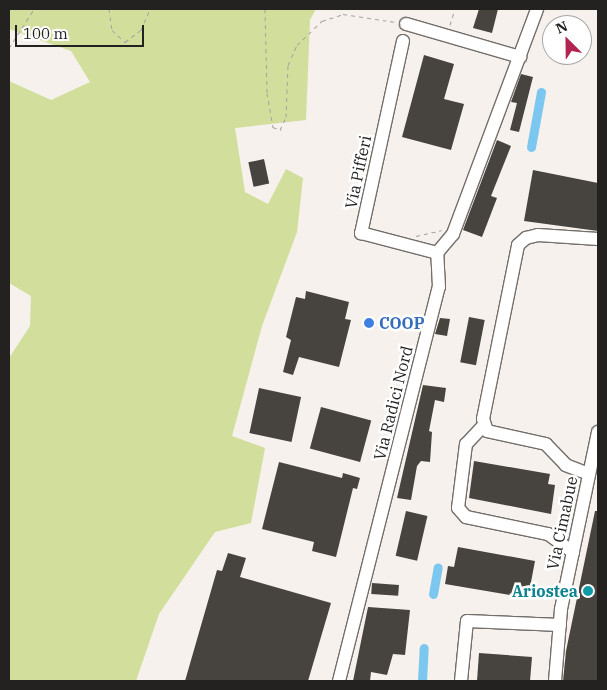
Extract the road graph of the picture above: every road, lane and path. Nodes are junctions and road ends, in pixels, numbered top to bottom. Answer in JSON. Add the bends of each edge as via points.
{"nodes":[{"id":1,"x":34,"y":9,"type":"edge"},
{"id":2,"x":109,"y":9,"type":"edge"},
{"id":3,"x":150,"y":9,"type":"edge"},
{"id":4,"x":266,"y":9,"type":"edge"},
{"id":5,"x":455,"y":9,"type":"edge"},
{"id":6,"x":537,"y":9,"type":"edge"},
{"id":7,"x":406,"y":24,"type":"joint"},
{"id":8,"x":448,"y":36,"type":"junction"},
{"id":9,"x":403,"y":41,"type":"dead end"},
{"id":10,"x":9,"y":48,"type":"edge"},
{"id":11,"x":520,"y":58,"type":"junction"},
{"id":12,"x":598,"y":239,"type":"edge"},
{"id":13,"x":437,"y":253,"type":"junction"},
{"id":14,"x":484,"y":425,"type":"junction"},
{"id":15,"x":598,"y":432,"type":"edge"},
{"id":16,"x":589,"y":474,"type":"junction"},
{"id":17,"x":572,"y":552,"type":"junction"},
{"id":18,"x":560,"y":625,"type":"junction"},
{"id":19,"x":339,"y":681,"type":"edge"},
{"id":20,"x":461,"y":681,"type":"edge"},
{"id":21,"x":555,"y":681,"type":"edge"}],
"edges":[{"from":1,"to":10,"type":"path"},
{"from":2,"to":3,"type":"path","via":[[112,30],[125,42],[141,30]]},
{"from":4,"to":7,"type":"path","via":[[268,93],[273,128],[280,130],[286,117],[288,65],[297,45],[322,20],[343,14]]},
{"from":5,"to":8,"type":"path"},
{"from":6,"to":11,"type":"street"},
{"from":7,"to":8,"type":"street"},
{"from":8,"to":11,"type":"street"},
{"from":9,"to":13,"type":"street","name":"Via Pifferi","via":[[361,233]]},
{"from":11,"to":13,"type":"street","via":[[453,234]]},
{"from":12,"to":14,"type":"street","via":[[538,235],[526,238],[518,245]]},
{"from":13,"to":19,"type":"street","name":"Via Radici Nord","via":[[439,286]]},
{"from":14,"to":16,"type":"street","via":[[486,431],[546,444],[566,465]]},
{"from":14,"to":17,"type":"street","via":[[466,444],[458,508],[466,518],[548,534]]},
{"from":15,"to":16,"type":"street","name":"Via Cimabue"},
{"from":16,"to":17,"type":"street","name":"Via Cimabue"},
{"from":17,"to":18,"type":"street","name":"Via Cimabue"},
{"from":18,"to":20,"type":"street","via":[[467,621]]},
{"from":18,"to":21,"type":"street","name":"Via Cimabue"}]}
